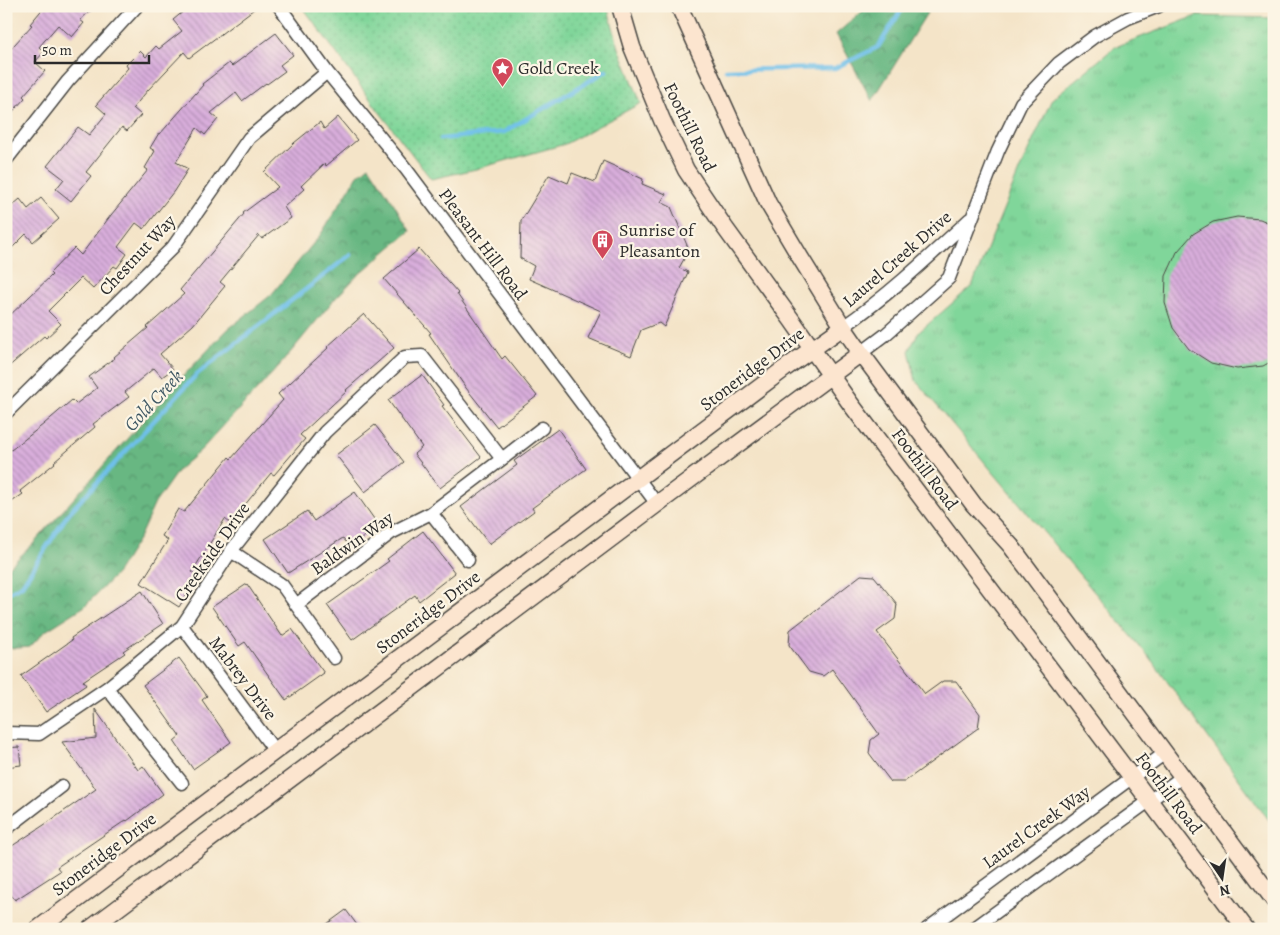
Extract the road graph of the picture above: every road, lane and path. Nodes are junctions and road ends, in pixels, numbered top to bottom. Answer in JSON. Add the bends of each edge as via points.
{"nodes":[{"id":1,"x":137,"y":6,"type":"edge"},
{"id":2,"x":279,"y":6,"type":"edge"},
{"id":3,"x":620,"y":6,"type":"edge"},
{"id":4,"x":679,"y":6,"type":"edge"},
{"id":5,"x":1159,"y":6,"type":"edge"},
{"id":6,"x":327,"y":72,"type":"junction"},
{"id":7,"x":6,"y":160,"type":"edge"},
{"id":8,"x":974,"y":216,"type":"junction"},
{"id":9,"x":843,"y":327,"type":"junction"},
{"id":10,"x":812,"y":349,"type":"junction"},
{"id":11,"x":861,"y":353,"type":"junction"},
{"id":12,"x":830,"y":375,"type":"junction"},
{"id":13,"x":6,"y":413,"type":"edge"},
{"id":14,"x":542,"y":428,"type":"dead end"},
{"id":15,"x":502,"y":459,"type":"junction"},
{"id":16,"x":638,"y":479,"type":"junction"},
{"id":17,"x":657,"y":504,"type":"junction"},
{"id":18,"x":431,"y":513,"type":"junction"},
{"id":19,"x":231,"y":551,"type":"junction"},
{"id":20,"x":468,"y":560,"type":"dead end"},
{"id":21,"x":296,"y":605,"type":"junction"},
{"id":22,"x":182,"y":626,"type":"junction"},
{"id":23,"x":334,"y":658,"type":"dead end"},
{"id":24,"x":107,"y":688,"type":"junction"},
{"id":25,"x":6,"y":733,"type":"edge"},
{"id":26,"x":275,"y":751,"type":"junction"},
{"id":27,"x":1165,"y":753,"type":"junction"},
{"id":28,"x":1182,"y":777,"type":"junction"},
{"id":29,"x":1133,"y":778,"type":"junction"},
{"id":30,"x":182,"y":783,"type":"dead end"},
{"id":31,"x":62,"y":786,"type":"dead end"},
{"id":32,"x":1150,"y":801,"type":"junction"},
{"id":33,"x":6,"y":828,"type":"edge"},
{"id":34,"x":1274,"y":900,"type":"edge"},
{"id":35,"x":38,"y":929,"type":"edge"},
{"id":36,"x":90,"y":929,"type":"edge"},
{"id":37,"x":927,"y":929,"type":"edge"},
{"id":38,"x":973,"y":929,"type":"edge"},
{"id":39,"x":1246,"y":929,"type":"edge"}],
"edges":[{"from":1,"to":7,"type":"street","via":[[68,81]]},
{"from":2,"to":6,"type":"street","name":"Pleasant Hill Road"},
{"from":3,"to":10,"type":"main road","name":"Foothill Road","via":[[632,47],[686,170]]},
{"from":4,"to":9,"type":"main road","name":"Foothill Road","via":[[768,203]]},
{"from":5,"to":8,"type":"street","name":"Laurel Creek Drive","via":[[1095,36],[1059,63],[1020,103]]},
{"from":6,"to":13,"type":"street","name":"Chestnut Way","via":[[249,138],[173,247]]},
{"from":6,"to":16,"type":"street","name":"Pleasant Hill Road","via":[[406,169]]},
{"from":8,"to":9,"type":"street","name":"Laurel Creek Drive","via":[[913,272]]},
{"from":8,"to":11,"type":"street","name":"Laurel Creek Drive","via":[[949,278]]},
{"from":9,"to":10,"type":"main road","name":"Stoneridge Drive"},
{"from":9,"to":11,"type":"main road","name":"Foothill Road"},
{"from":10,"to":12,"type":"main road","name":"Foothill Road"},
{"from":10,"to":16,"type":"main road","name":"Stoneridge Drive"},
{"from":11,"to":12,"type":"main road"},
{"from":11,"to":27,"type":"main road","name":"Foothill Road","via":[[974,505],[1011,546]]},
{"from":12,"to":17,"type":"main road"},
{"from":12,"to":29,"type":"main road","name":"Foothill Road"},
{"from":14,"to":15,"type":"street","name":"Baldwin Way"},
{"from":15,"to":18,"type":"street","name":"Baldwin Way"},
{"from":15,"to":19,"type":"street","name":"Creekside Drive","via":[[422,356],[405,357],[324,432]]},
{"from":16,"to":17,"type":"street","name":"Pleasant Hill Road"},
{"from":16,"to":26,"type":"main road","name":"Stoneridge Drive"},
{"from":17,"to":36,"type":"main road"},
{"from":18,"to":20,"type":"street"},
{"from":18,"to":21,"type":"street","name":"Baldwin Way","via":[[391,533]]},
{"from":19,"to":21,"type":"street","via":[[282,585]]},
{"from":19,"to":22,"type":"street","name":"Creekside Drive"},
{"from":21,"to":23,"type":"street"},
{"from":22,"to":24,"type":"street","name":"Creekside Drive"},
{"from":22,"to":26,"type":"street","name":"Mabrey Drive"},
{"from":24,"to":25,"type":"street","name":"Creekside Drive","via":[[38,734]]},
{"from":24,"to":30,"type":"street"},
{"from":26,"to":35,"type":"main road","name":"Stoneridge Drive"},
{"from":27,"to":28,"type":"main road","name":"Foothill Road"},
{"from":27,"to":29,"type":"street","name":"Laurel Creek Way"},
{"from":28,"to":32,"type":"street"},
{"from":28,"to":34,"type":"main road","name":"Foothill Road"},
{"from":29,"to":32,"type":"main road","name":"Foothill Road"},
{"from":29,"to":37,"type":"street","name":"Laurel Creek Way"},
{"from":31,"to":33,"type":"street"},
{"from":32,"to":38,"type":"street"},
{"from":32,"to":39,"type":"main road","name":"Foothill Road"}]}
